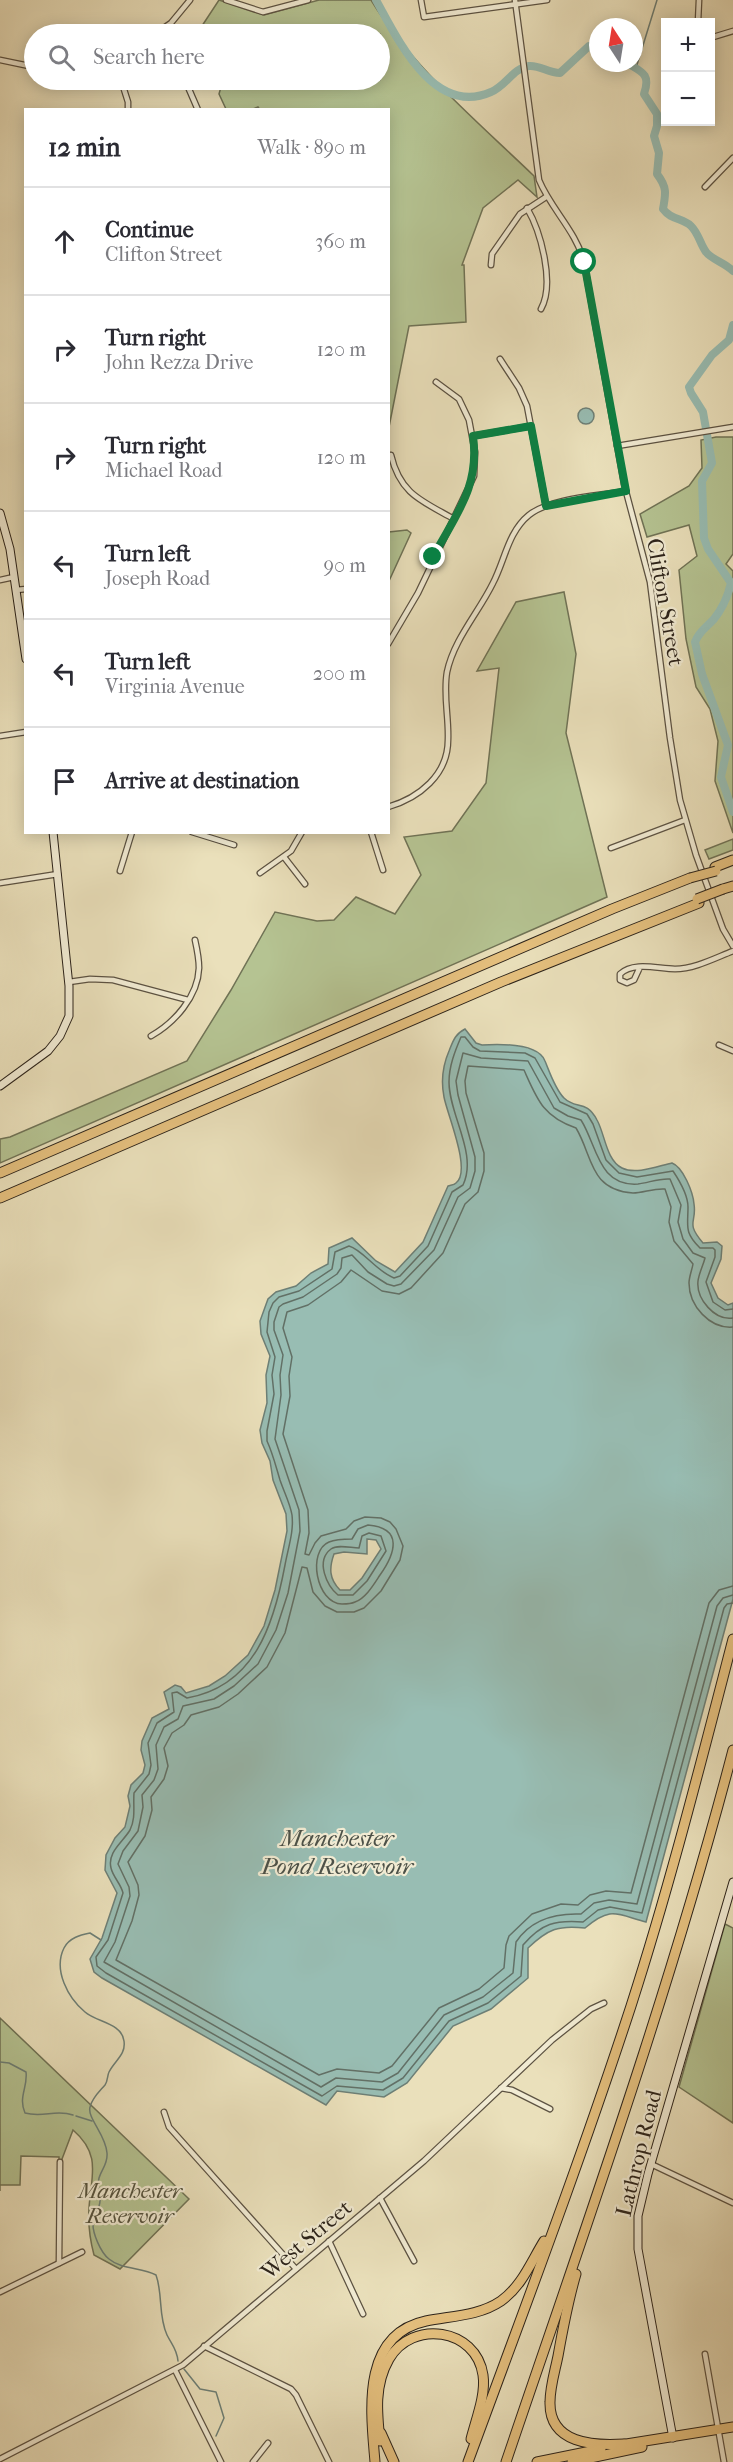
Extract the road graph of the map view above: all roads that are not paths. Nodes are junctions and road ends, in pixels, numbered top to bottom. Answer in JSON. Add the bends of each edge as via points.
{"nodes":[{"id":1,"x":190,"y":0,"type":"edge"},
{"id":2,"x":226,"y":0,"type":"edge"},
{"id":3,"x":308,"y":0,"type":"edge"},
{"id":4,"x":421,"y":0,"type":"edge"},
{"id":5,"x":547,"y":0,"type":"edge"},
{"id":6,"x":699,"y":0,"type":"edge"},
{"id":7,"x":515,"y":2,"type":"edge"},
{"id":8,"x":698,"y":18,"type":"edge"},
{"id":9,"x":168,"y":24,"type":"edge"},
{"id":10,"x":733,"y":31,"type":"edge"},
{"id":11,"x":715,"y":37,"type":"edge"},
{"id":12,"x":0,"y":60,"type":"edge"},
{"id":13,"x":24,"y":65,"type":"edge"},
{"id":14,"x":124,"y":90,"type":"edge"},
{"id":15,"x":189,"y":90,"type":"edge"},
{"id":16,"x":128,"y":108,"type":"edge"},
{"id":17,"x":197,"y":108,"type":"edge"},
{"id":18,"x":733,"y":158,"type":"edge"},
{"id":19,"x":705,"y":187,"type":"dead end"},
{"id":20,"x":546,"y":197,"type":"junction"},
{"id":21,"x":527,"y":208,"type":"junction"},
{"id":22,"x":491,"y":265,"type":"dead end"},
{"id":23,"x":542,"y":309,"type":"dead end"},
{"id":24,"x":500,"y":359,"type":"dead end"},
{"id":25,"x":436,"y":382,"type":"dead end"},
{"id":26,"x":531,"y":426,"type":"junction"},
{"id":27,"x":733,"y":427,"type":"edge"},
{"id":28,"x":473,"y":436,"type":"junction"},
{"id":29,"x":617,"y":446,"type":"junction"},
{"id":30,"x":392,"y":455,"type":"dead end"},
{"id":31,"x":626,"y":491,"type":"junction"},
{"id":32,"x":546,"y":506,"type":"junction"},
{"id":33,"x":1,"y":516,"type":"edge"},
{"id":34,"x":454,"y":519,"type":"junction"},
{"id":35,"x":14,"y":577,"type":"junction"},
{"id":36,"x":0,"y":580,"type":"edge"},
{"id":37,"x":24,"y":589,"type":"edge"},
{"id":38,"x":16,"y":590,"type":"junction"},
{"id":39,"x":390,"y":641,"type":"edge"},
{"id":40,"x":24,"y":642,"type":"edge"},
{"id":41,"x":24,"y":732,"type":"edge"},
{"id":42,"x":0,"y":736,"type":"edge"},
{"id":43,"x":390,"y":806,"type":"edge"},
{"id":44,"x":685,"y":820,"type":"junction"},
{"id":45,"x":52,"y":834,"type":"edge"},
{"id":46,"x":131,"y":834,"type":"edge"},
{"id":47,"x":198,"y":834,"type":"edge"},
{"id":48,"x":301,"y":834,"type":"edge"},
{"id":49,"x":372,"y":834,"type":"edge"},
{"id":50,"x":234,"y":845,"type":"dead end"},
{"id":51,"x":611,"y":848,"type":"dead end"},
{"id":52,"x":284,"y":857,"type":"junction"},
{"id":53,"x":733,"y":863,"type":"edge"},
{"id":54,"x":383,"y":870,"type":"dead end"},
{"id":55,"x":120,"y":871,"type":"dead end"},
{"id":56,"x":260,"y":873,"type":"dead end"},
{"id":57,"x":58,"y":874,"type":"junction"},
{"id":58,"x":0,"y":883,"type":"edge"},
{"id":59,"x":305,"y":884,"type":"dead end"},
{"id":60,"x":733,"y":886,"type":"edge"},
{"id":61,"x":727,"y":891,"type":"edge"},
{"id":62,"x":195,"y":940,"type":"dead end"},
{"id":63,"x":733,"y":946,"type":"edge"},
{"id":64,"x":733,"y":951,"type":"edge"},
{"id":65,"x":640,"y":967,"type":"junction"},
{"id":66,"x":69,"y":982,"type":"junction"},
{"id":67,"x":188,"y":1000,"type":"junction"},
{"id":68,"x":151,"y":1036,"type":"dead end"},
{"id":69,"x":719,"y":1045,"type":"dead end"},
{"id":70,"x":733,"y":1051,"type":"edge"},
{"id":71,"x":0,"y":1086,"type":"edge"},
{"id":72,"x":0,"y":1173,"type":"edge"},
{"id":73,"x":0,"y":1198,"type":"edge"},
{"id":74,"x":733,"y":1639,"type":"edge"},
{"id":75,"x":733,"y":1750,"type":"edge"},
{"id":76,"x":733,"y":1882,"type":"edge"},
{"id":77,"x":604,"y":2003,"type":"dead end"},
{"id":78,"x":501,"y":2088,"type":"junction"},
{"id":79,"x":550,"y":2109,"type":"dead end"},
{"id":80,"x":164,"y":2112,"type":"dead end"},
{"id":81,"x":60,"y":2162,"type":"dead end"},
{"id":82,"x":651,"y":2164,"type":"junction"},
{"id":83,"x":380,"y":2198,"type":"junction"},
{"id":84,"x":733,"y":2203,"type":"edge"},
{"id":85,"x":556,"y":2221,"type":"junction"},
{"id":86,"x":584,"y":2232,"type":"junction"},
{"id":87,"x":328,"y":2241,"type":"junction"},
{"id":88,"x":82,"y":2252,"type":"dead end"},
{"id":89,"x":414,"y":2261,"type":"dead end"},
{"id":90,"x":59,"y":2263,"type":"junction"},
{"id":91,"x":296,"y":2269,"type":"junction"},
{"id":92,"x":0,"y":2292,"type":"edge"},
{"id":93,"x":363,"y":2314,"type":"dead end"},
{"id":94,"x":204,"y":2346,"type":"junction"},
{"id":95,"x":705,"y":2354,"type":"dead end"},
{"id":96,"x":175,"y":2370,"type":"junction"},
{"id":97,"x":378,"y":2422,"type":"junction"},
{"id":98,"x":733,"y":2427,"type":"edge"},
{"id":99,"x":718,"y":2429,"type":"junction"},
{"id":100,"x":673,"y":2438,"type":"junction"},
{"id":101,"x":268,"y":2443,"type":"dead end"},
{"id":102,"x":624,"y":2444,"type":"junction"},
{"id":103,"x":634,"y":2449,"type":"junction"},
{"id":104,"x":508,"y":2458,"type":"edge"},
{"id":105,"x":0,"y":2459,"type":"edge"},
{"id":106,"x":555,"y":2460,"type":"edge"},
{"id":107,"x":221,"y":2462,"type":"edge"},
{"id":108,"x":254,"y":2462,"type":"edge"},
{"id":109,"x":329,"y":2462,"type":"edge"},
{"id":110,"x":375,"y":2462,"type":"edge"},
{"id":111,"x":381,"y":2462,"type":"edge"},
{"id":112,"x":394,"y":2462,"type":"edge"},
{"id":113,"x":468,"y":2462,"type":"edge"},
{"id":114,"x":537,"y":2462,"type":"edge"},
{"id":115,"x":572,"y":2462,"type":"edge"},
{"id":116,"x":606,"y":2462,"type":"edge"},
{"id":117,"x":724,"y":2462,"type":"edge"}],
"edges":[{"from":1,"to":9,"type":"street"},
{"from":2,"to":3,"type":"street","via":[[263,12]]},
{"from":4,"to":7,"type":"street","via":[[424,17]]},
{"from":5,"to":7,"type":"street"},
{"from":6,"to":8,"type":"street"},
{"from":7,"to":20,"type":"street","name":"Clifton Street","via":[[536,166]]},
{"from":10,"to":11,"type":"street"},
{"from":12,"to":13,"type":"street"},
{"from":14,"to":16,"type":"street"},
{"from":15,"to":17,"type":"street"},
{"from":18,"to":19,"type":"street"},
{"from":20,"to":21,"type":"street"},
{"from":20,"to":29,"type":"street","name":"Clifton Street","via":[[584,262]]},
{"from":21,"to":22,"type":"street","via":[[492,254]]},
{"from":21,"to":23,"type":"street","via":[[544,249],[547,300]]},
{"from":24,"to":26,"type":"street","via":[[519,387]]},
{"from":25,"to":28,"type":"street","via":[[459,399]]},
{"from":26,"to":28,"type":"street"},
{"from":26,"to":32,"type":"street"},
{"from":27,"to":29,"type":"street"},
{"from":28,"to":34,"type":"street","via":[[474,476]]},
{"from":29,"to":31,"type":"street","name":"Clifton Street"},
{"from":30,"to":34,"type":"street","via":[[397,476],[410,493]]},
{"from":31,"to":32,"type":"street"},
{"from":31,"to":44,"type":"street","name":"Clifton Street","via":[[650,582],[674,772]]},
{"from":32,"to":43,"type":"street","via":[[530,514],[511,537],[494,582],[451,659],[445,696],[449,742],[440,770],[421,792]]},
{"from":33,"to":35,"type":"main road"},
{"from":34,"to":39,"type":"street"},
{"from":35,"to":36,"type":"street"},
{"from":35,"to":38,"type":"main road"},
{"from":37,"to":38,"type":"street"},
{"from":38,"to":40,"type":"main road"},
{"from":41,"to":42,"type":"street"},
{"from":44,"to":51,"type":"street"},
{"from":44,"to":63,"type":"street","name":"Clifton Street"},
{"from":45,"to":57,"type":"main road"},
{"from":46,"to":55,"type":"street"},
{"from":47,"to":50,"type":"street"},
{"from":48,"to":52,"type":"street"},
{"from":49,"to":54,"type":"street"},
{"from":52,"to":56,"type":"street"},
{"from":52,"to":59,"type":"street"},
{"from":53,"to":72,"type":"highway","bridge":true,"via":[[602,913]]},
{"from":57,"to":58,"type":"street"},
{"from":57,"to":66,"type":"main road"},
{"from":60,"to":61,"type":"highway"},
{"from":61,"to":73,"type":"highway","via":[[501,982]]},
{"from":62,"to":67,"type":"street","via":[[199,969]]},
{"from":64,"to":65,"type":"street","via":[[678,969]]},
{"from":65,"to":65,"type":"street","via":[[634,981],[620,980],[623,971]]},
{"from":66,"to":67,"type":"street","via":[[113,980]]},
{"from":66,"to":71,"type":"main road","via":[[69,1016],[60,1036],[48,1051]]},
{"from":67,"to":68,"type":"street","via":[[174,1020]]},
{"from":69,"to":70,"type":"street"},
{"from":74,"to":85,"type":"highway","via":[[638,1983]]},
{"from":75,"to":86,"type":"highway","via":[[672,1968]]},
{"from":76,"to":82,"type":"main road","name":"Lathrop Road"},
{"from":77,"to":78,"type":"street","name":"West Street","via":[[576,2020]]},
{"from":78,"to":79,"type":"street"},
{"from":78,"to":83,"type":"street","name":"West Street"},
{"from":80,"to":91,"type":"street","via":[[169,2127]]},
{"from":81,"to":90,"type":"street"},
{"from":82,"to":84,"type":"street"},
{"from":82,"to":100,"type":"main road","name":"Lathrop Road","via":[[638,2216],[638,2249]]},
{"from":83,"to":87,"type":"street","name":"West Street"},
{"from":83,"to":89,"type":"street"},
{"from":85,"to":110,"type":"highway","via":[[522,2279],[503,2299],[477,2312],[413,2325],[389,2344],[378,2364],[372,2391]]},
{"from":85,"to":113,"type":"highway"},
{"from":86,"to":102,"type":"highway","via":[[550,2398],[551,2410],[559,2427],[578,2442]]},
{"from":86,"to":104,"type":"highway"},
{"from":87,"to":91,"type":"street","name":"West Street"},
{"from":87,"to":93,"type":"street"},
{"from":88,"to":90,"type":"street"},
{"from":90,"to":92,"type":"street"},
{"from":91,"to":94,"type":"street","name":"West Street"},
{"from":94,"to":96,"type":"street","name":"West Street"},
{"from":94,"to":109,"type":"street","via":[[291,2390]]},
{"from":95,"to":99,"type":"street"},
{"from":96,"to":105,"type":"street","name":"West Street"},
{"from":96,"to":107,"type":"street"},
{"from":97,"to":111,"type":"highway"},
{"from":97,"to":112,"type":"highway"},
{"from":97,"to":113,"type":"highway","via":[[380,2383],[388,2360],[397,2349],[425,2333],[454,2337],[474,2353],[483,2375]]},
{"from":98,"to":99,"type":"highway"},
{"from":99,"to":100,"type":"highway"},
{"from":99,"to":117,"type":"street"},
{"from":100,"to":102,"type":"highway"},
{"from":100,"to":103,"type":"highway"},
{"from":101,"to":108,"type":"street"},
{"from":102,"to":106,"type":"highway"},
{"from":103,"to":115,"type":"highway"},
{"from":103,"to":116,"type":"highway"},
{"from":106,"to":114,"type":"highway"}]}
